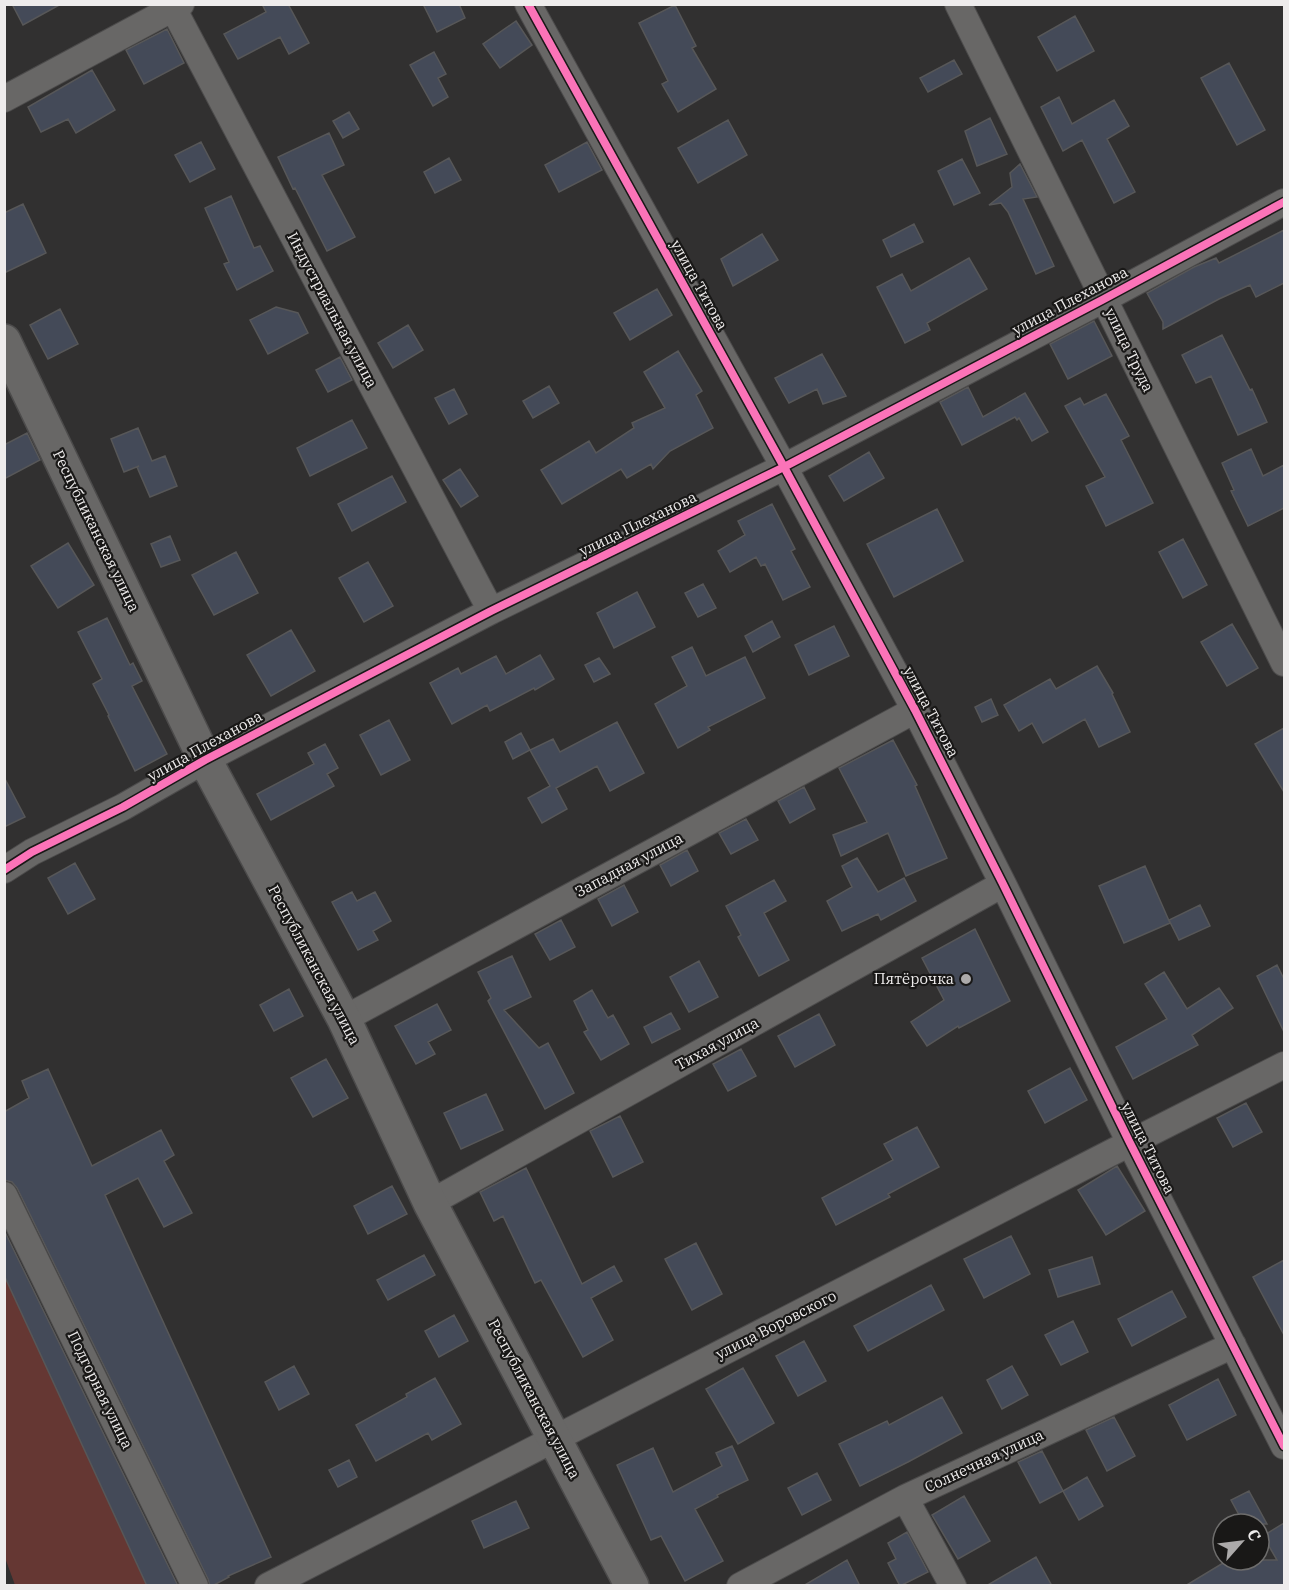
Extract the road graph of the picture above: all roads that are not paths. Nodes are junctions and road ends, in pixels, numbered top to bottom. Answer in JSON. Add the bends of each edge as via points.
{"nodes":[{"id":1,"x":528,"y":4,"type":"edge"},
{"id":2,"x":958,"y":4,"type":"edge"},
{"id":3,"x":177,"y":6,"type":"edge"},
{"id":4,"x":4,"y":99,"type":"edge"},
{"id":5,"x":1284,"y":202,"type":"edge"},
{"id":6,"x":1104,"y":299,"type":"junction"},
{"id":7,"x":4,"y":341,"type":"edge"},
{"id":8,"x":784,"y":467,"type":"junction"},
{"id":9,"x":491,"y":611,"type":"junction"},
{"id":10,"x":1284,"y":663,"type":"edge"},
{"id":11,"x":915,"y":710,"type":"junction"},
{"id":12,"x":205,"y":760,"type":"junction"},
{"id":13,"x":4,"y":870,"type":"edge"},
{"id":14,"x":1003,"y":884,"type":"junction"},
{"id":15,"x":344,"y":1019,"type":"junction"},
{"id":16,"x":1284,"y":1065,"type":"edge"},
{"id":17,"x":1130,"y":1143,"type":"junction"},
{"id":18,"x":4,"y":1195,"type":"edge"},
{"id":19,"x":430,"y":1203,"type":"junction"},
{"id":20,"x":1233,"y":1345,"type":"junction"},
{"id":21,"x":555,"y":1438,"type":"junction"},
{"id":22,"x":1284,"y":1446,"type":"edge"},
{"id":23,"x":905,"y":1498,"type":"junction"},
{"id":24,"x":195,"y":1586,"type":"edge"},
{"id":25,"x":268,"y":1586,"type":"edge"},
{"id":26,"x":632,"y":1586,"type":"edge"},
{"id":27,"x":740,"y":1586,"type":"edge"},
{"id":28,"x":953,"y":1586,"type":"edge"}],
"edges":[{"from":1,"to":8,"type":"street","name":"улица Титова"},
{"from":2,"to":6,"type":"street","name":"улица Труда"},
{"from":3,"to":4,"type":"street"},
{"from":3,"to":9,"type":"street","name":"Индустриальная улица"},
{"from":5,"to":6,"type":"street","name":"улица Плеханова"},
{"from":6,"to":8,"type":"street","name":"улица Плеханова"},
{"from":6,"to":10,"type":"street","name":"улица Труда"},
{"from":7,"to":12,"type":"street","name":"Республиканская улица"},
{"from":8,"to":9,"type":"street","name":"улица Плеханова"},
{"from":8,"to":11,"type":"street","name":"улица Титова"},
{"from":9,"to":12,"type":"street","name":"улица Плеханова"},
{"from":11,"to":14,"type":"street","name":"улица Титова"},
{"from":11,"to":15,"type":"street","name":"Западная улица"},
{"from":12,"to":13,"type":"street","name":"улица Плеханова"},
{"from":12,"to":15,"type":"street","name":"Республиканская улица"},
{"from":14,"to":17,"type":"street","name":"улица Титова"},
{"from":14,"to":19,"type":"street","name":"Тихая улица"},
{"from":15,"to":19,"type":"street","name":"Республиканская улица"},
{"from":16,"to":17,"type":"street","name":"улица Воровского"},
{"from":17,"to":20,"type":"street","name":"улица Титова"},
{"from":17,"to":21,"type":"street","name":"улица Воровского"},
{"from":18,"to":24,"type":"street","name":"Подгорная улица"},
{"from":19,"to":21,"type":"street","name":"Республиканская улица"},
{"from":20,"to":22,"type":"street","name":"улица Титова"},
{"from":20,"to":23,"type":"street","name":"Солнечная улица"},
{"from":21,"to":25,"type":"street","name":"улица Воровского"},
{"from":21,"to":26,"type":"street","name":"Республиканская улица"},
{"from":23,"to":27,"type":"street","name":"Солнечная улица"},
{"from":23,"to":28,"type":"street"}]}
